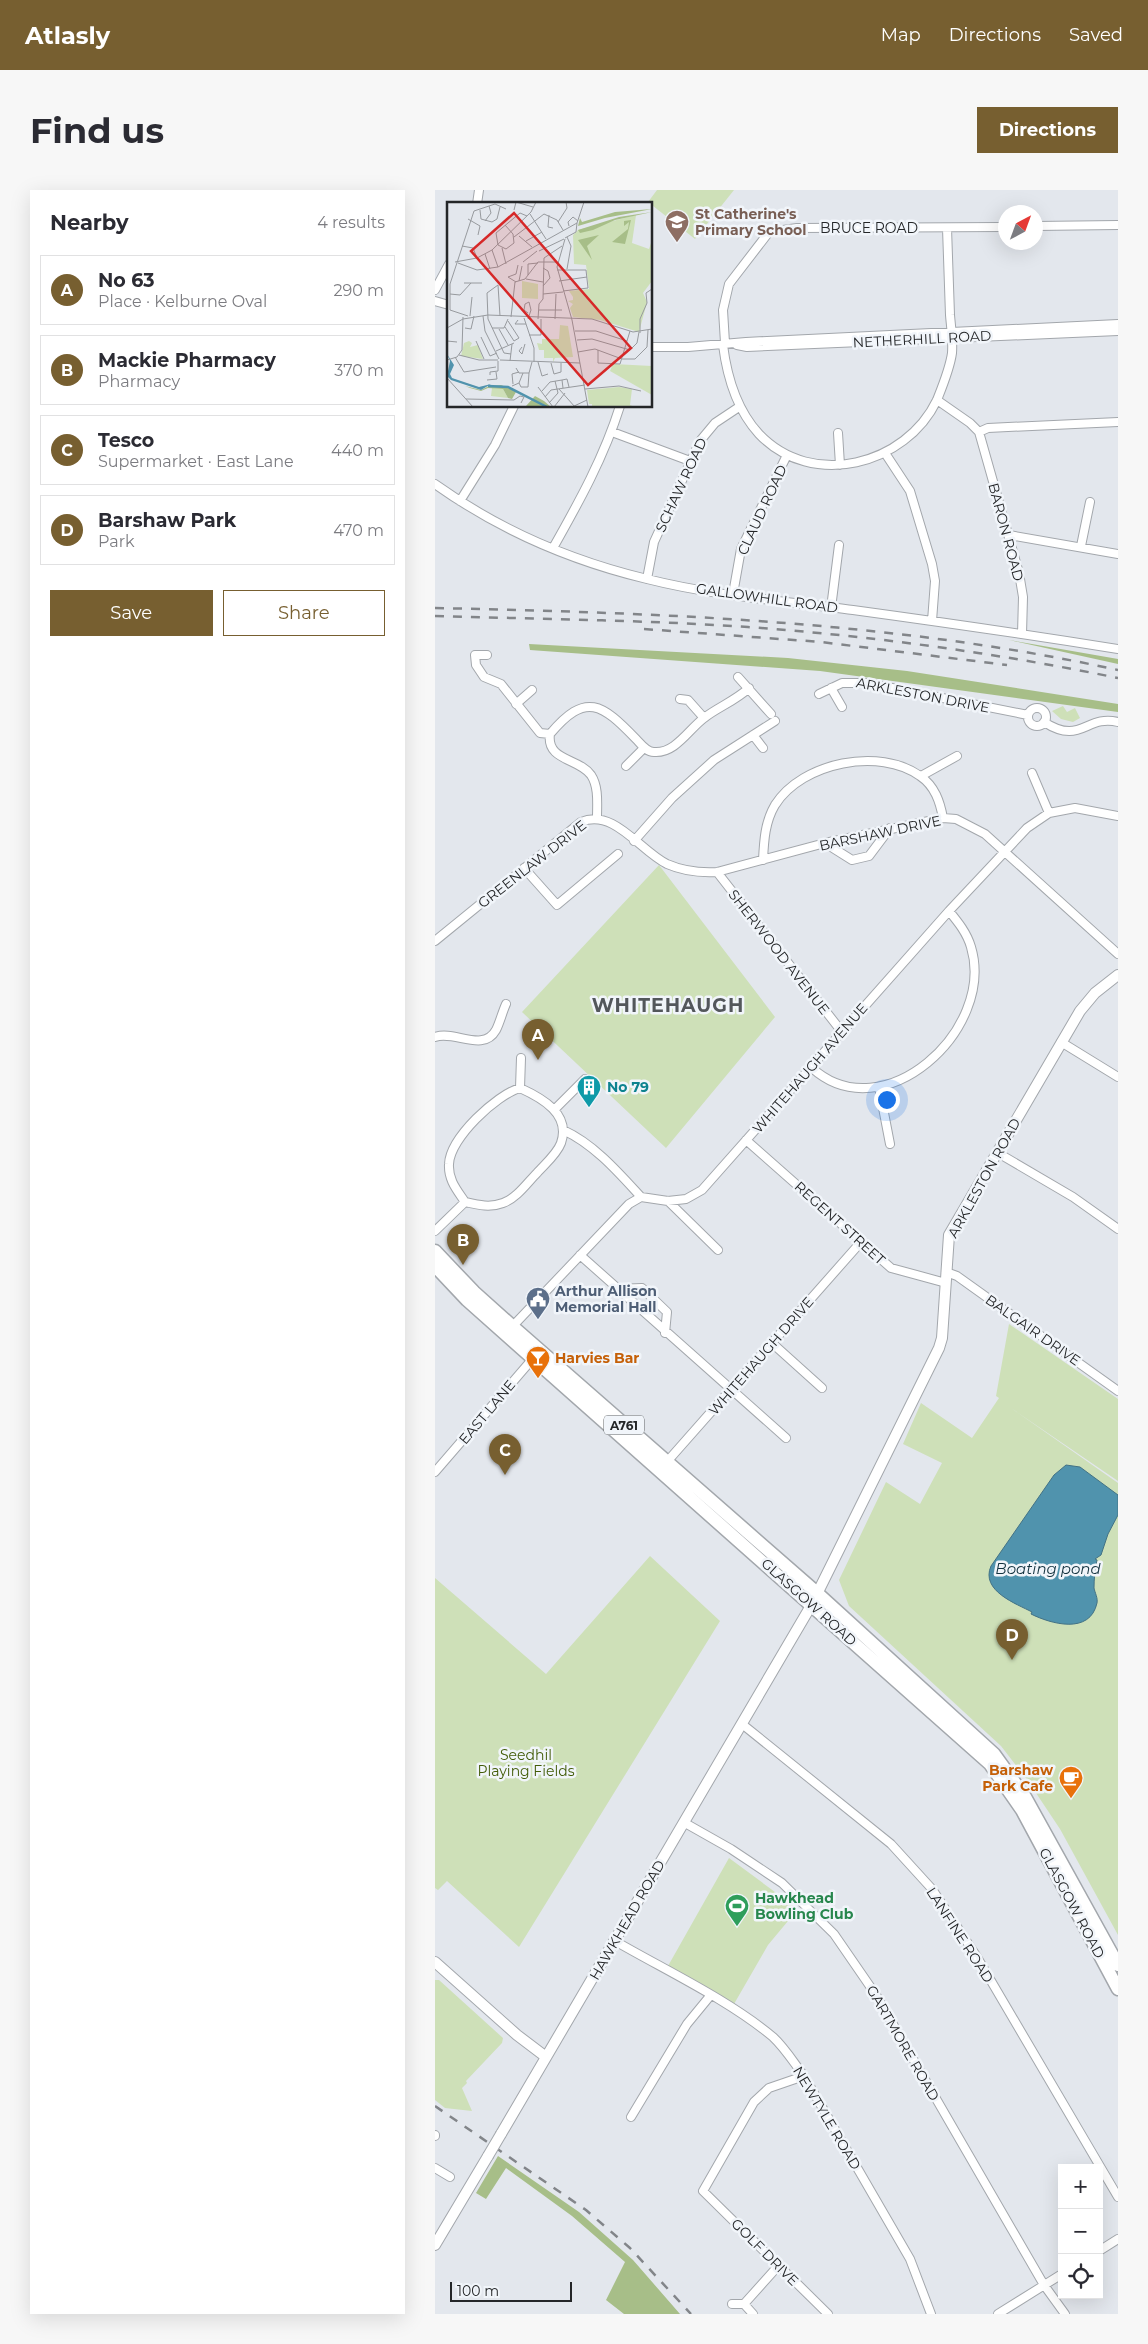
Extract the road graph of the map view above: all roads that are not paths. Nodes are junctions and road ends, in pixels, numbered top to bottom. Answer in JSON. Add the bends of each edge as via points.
{"nodes":[{"id":1,"x":1118,"y":225,"type":"edge"},
{"id":2,"x":1043,"y":226,"type":"edge"},
{"id":3,"x":998,"y":227,"type":"edge"},
{"id":4,"x":947,"y":228,"type":"junction"},
{"id":5,"x":447,"y":268,"type":"edge"},
{"id":6,"x":435,"y":290,"type":"edge"},
{"id":7,"x":1118,"y":324,"type":"edge"},
{"id":8,"x":1118,"y":331,"type":"edge"},
{"id":9,"x":951,"y":334,"type":"junction"},
{"id":10,"x":724,"y":344,"type":"junction"},
{"id":11,"x":653,"y":347,"type":"edge"},
{"id":12,"x":937,"y":400,"type":"junction"},
{"id":13,"x":739,"y":407,"type":"junction"},
{"id":14,"x":513,"y":408,"type":"edge"},
{"id":15,"x":620,"y":408,"type":"edge"},
{"id":16,"x":1118,"y":422,"type":"edge"},
{"id":17,"x":612,"y":432,"type":"junction"},
{"id":18,"x":979,"y":432,"type":"junction"},
{"id":19,"x":838,"y":434,"type":"dead end"},
{"id":20,"x":885,"y":453,"type":"junction"},
{"id":21,"x":787,"y":455,"type":"junction"},
{"id":22,"x":690,"y":461,"type":"junction"},
{"id":23,"x":840,"y":465,"type":"junction"},
{"id":24,"x":435,"y":484,"type":"edge"},
{"id":25,"x":460,"y":501,"type":"junction"},
{"id":26,"x":1090,"y":502,"type":"dead end"},
{"id":27,"x":1009,"y":535,"type":"junction"},
{"id":28,"x":839,"y":545,"type":"dead end"},
{"id":29,"x":1081,"y":546,"type":"junction"},
{"id":30,"x":553,"y":548,"type":"junction"},
{"id":31,"x":1118,"y":554,"type":"edge"},
{"id":32,"x":647,"y":579,"type":"junction"},
{"id":33,"x":733,"y":594,"type":"junction"},
{"id":34,"x":831,"y":608,"type":"junction"},
{"id":35,"x":932,"y":621,"type":"junction"},
{"id":36,"x":1022,"y":634,"type":"junction"},
{"id":37,"x":1118,"y":649,"type":"edge"},
{"id":38,"x":487,"y":655,"type":"dead end"},
{"id":39,"x":738,"y":677,"type":"dead end"},
{"id":40,"x":749,"y":688,"type":"junction"},
{"id":41,"x":831,"y":688,"type":"junction"},
{"id":42,"x":532,"y":690,"type":"dead end"},
{"id":43,"x":819,"y":694,"type":"dead end"},
{"id":44,"x":680,"y":699,"type":"dead end"},
{"id":45,"x":516,"y":704,"type":"junction"},
{"id":46,"x":842,"y":707,"type":"dead end"},
{"id":47,"x":1028,"y":715,"type":"junction"},
{"id":48,"x":704,"y":718,"type":"junction"},
{"id":49,"x":1045,"y":722,"type":"junction"},
{"id":50,"x":1118,"y":722,"type":"edge"},
{"id":51,"x":551,"y":734,"type":"junction"},
{"id":52,"x":753,"y":735,"type":"junction"},
{"id":53,"x":644,"y":748,"type":"junction"},
{"id":54,"x":763,"y":748,"type":"dead end"},
{"id":55,"x":957,"y":756,"type":"dead end"},
{"id":56,"x":626,"y":766,"type":"dead end"},
{"id":57,"x":1032,"y":773,"type":"dead end"},
{"id":58,"x":921,"y":776,"type":"junction"},
{"id":59,"x":1049,"y":813,"type":"junction"},
{"id":60,"x":1118,"y":816,"type":"edge"},
{"id":61,"x":597,"y":818,"type":"junction"},
{"id":62,"x":943,"y":818,"type":"junction"},
{"id":63,"x":890,"y":828,"type":"junction"},
{"id":64,"x":634,"y":841,"type":"junction"},
{"id":65,"x":825,"y":843,"type":"junction"},
{"id":66,"x":1005,"y":851,"type":"junction"},
{"id":67,"x":618,"y":854,"type":"dead end"},
{"id":68,"x":763,"y":860,"type":"junction"},
{"id":69,"x":523,"y":868,"type":"junction"},
{"id":70,"x":685,"y":870,"type":"joint"},
{"id":71,"x":717,"y":872,"type":"junction"},
{"id":72,"x":949,"y":912,"type":"junction"},
{"id":73,"x":435,"y":941,"type":"edge"},
{"id":74,"x":1118,"y":954,"type":"edge"},
{"id":75,"x":1118,"y":975,"type":"edge"},
{"id":76,"x":506,"y":1004,"type":"dead end"},
{"id":77,"x":842,"y":1032,"type":"junction"},
{"id":78,"x":435,"y":1037,"type":"edge"},
{"id":79,"x":1061,"y":1042,"type":"junction"},
{"id":80,"x":521,"y":1058,"type":"dead end"},
{"id":81,"x":812,"y":1068,"type":"junction"},
{"id":82,"x":1118,"y":1077,"type":"edge"},
{"id":83,"x":585,"y":1079,"type":"dead end"},
{"id":84,"x":879,"y":1087,"type":"junction"},
{"id":85,"x":520,"y":1088,"type":"junction"},
{"id":86,"x":555,"y":1109,"type":"junction"},
{"id":87,"x":563,"y":1130,"type":"junction"},
{"id":88,"x":746,"y":1140,"type":"junction"},
{"id":89,"x":890,"y":1144,"type":"dead end"},
{"id":90,"x":998,"y":1153,"type":"junction"},
{"id":91,"x":641,"y":1197,"type":"junction"},
{"id":92,"x":668,"y":1201,"type":"junction"},
{"id":93,"x":465,"y":1202,"type":"junction"},
{"id":94,"x":1118,"y":1229,"type":"edge"},
{"id":95,"x":435,"y":1231,"type":"edge"},
{"id":96,"x":861,"y":1242,"type":"junction"},
{"id":97,"x":718,"y":1250,"type":"dead end"},
{"id":98,"x":435,"y":1251,"type":"edge"},
{"id":99,"x":580,"y":1255,"type":"junction"},
{"id":100,"x":435,"y":1266,"type":"edge"},
{"id":101,"x":946,"y":1277,"type":"junction"},
{"id":102,"x":616,"y":1288,"type":"junction"},
{"id":103,"x":509,"y":1330,"type":"junction"},
{"id":104,"x":665,"y":1333,"type":"junction"},
{"id":105,"x":773,"y":1343,"type":"junction"},
{"id":106,"x":536,"y":1355,"type":"junction"},
{"id":107,"x":822,"y":1388,"type":"dead end"},
{"id":108,"x":731,"y":1390,"type":"junction"},
{"id":109,"x":1118,"y":1390,"type":"edge"},
{"id":110,"x":786,"y":1438,"type":"dead end"},
{"id":111,"x":663,"y":1466,"type":"junction"},
{"id":112,"x":435,"y":1472,"type":"edge"},
{"id":113,"x":815,"y":1599,"type":"junction"},
{"id":114,"x":742,"y":1724,"type":"junction"},
{"id":115,"x":685,"y":1823,"type":"junction"},
{"id":116,"x":615,"y":1941,"type":"junction"},
{"id":117,"x":436,"y":1965,"type":"edge"},
{"id":118,"x":1118,"y":1965,"type":"edge"},
{"id":119,"x":1118,"y":1990,"type":"edge"},
{"id":120,"x":710,"y":1996,"type":"junction"},
{"id":121,"x":546,"y":2057,"type":"junction"},
{"id":122,"x":804,"y":2076,"type":"junction"},
{"id":123,"x":631,"y":2117,"type":"dead end"},
{"id":124,"x":435,"y":2168,"type":"edge"},
{"id":125,"x":450,"y":2177,"type":"dead end"},
{"id":126,"x":1118,"y":2197,"type":"edge"},
{"id":127,"x":1118,"y":2239,"type":"edge"},
{"id":128,"x":435,"y":2245,"type":"edge"},
{"id":129,"x":1103,"y":2248,"type":"edge"},
{"id":130,"x":779,"y":2266,"type":"junction"},
{"id":131,"x":1058,"y":2277,"type":"edge"},
{"id":132,"x":1044,"y":2286,"type":"junction"},
{"id":133,"x":732,"y":2304,"type":"dead end"},
{"id":134,"x":744,"y":2304,"type":"junction"},
{"id":135,"x":753,"y":2314,"type":"edge"},
{"id":136,"x":828,"y":2314,"type":"edge"},
{"id":137,"x":931,"y":2314,"type":"edge"},
{"id":138,"x":997,"y":2314,"type":"edge"},
{"id":139,"x":1065,"y":2314,"type":"edge"}],
"edges":[{"from":1,"to":2,"type":"street"},
{"from":3,"to":4,"type":"street","name":"BRUCE ROAD"},
{"from":4,"to":9,"type":"street"},
{"from":4,"to":10,"type":"street","name":"BRUCE ROAD","via":[[797,228],[769,232],[729,284],[723,310]]},
{"from":5,"to":6,"type":"street"},
{"from":7,"to":9,"type":"street","name":"NETHERHILL ROAD"},
{"from":8,"to":9,"type":"street","name":"NETHERHILL ROAD"},
{"from":9,"to":10,"type":"street","name":"NETHERHILL ROAD","via":[[747,347]]},
{"from":9,"to":12,"type":"street","via":[[949,367]]},
{"from":10,"to":11,"type":"street","name":"NETHERHILL ROAD"},
{"from":10,"to":13,"type":"street","via":[[726,372]]},
{"from":12,"to":18,"type":"street"},
{"from":12,"to":20,"type":"street","via":[[914,432]]},
{"from":13,"to":21,"type":"street","via":[[758,434]]},
{"from":13,"to":22,"type":"street","name":"SCHAW ROAD","via":[[715,423],[700,441]]},
{"from":14,"to":25,"type":"street","via":[[495,446]]},
{"from":15,"to":17,"type":"street"},
{"from":16,"to":18,"type":"street","via":[[988,428]]},
{"from":17,"to":22,"type":"street"},
{"from":17,"to":30,"type":"street","via":[[590,482]]},
{"from":18,"to":27,"type":"street","name":"BARON ROAD"},
{"from":19,"to":23,"type":"street"},
{"from":20,"to":23,"type":"street","via":[[863,462]]},
{"from":20,"to":35,"type":"street","via":[[910,491],[932,564],[935,580]]},
{"from":21,"to":23,"type":"street","via":[[827,466]]},
{"from":21,"to":33,"type":"street","name":"CLAUD ROAD","via":[[741,550]]},
{"from":22,"to":32,"type":"street","name":"SCHAW ROAD","via":[[655,542]]},
{"from":24,"to":25,"type":"street","name":"GALLOWHILL ROAD"},
{"from":25,"to":30,"type":"street","name":"GALLOWHILL ROAD"},
{"from":26,"to":29,"type":"street"},
{"from":27,"to":29,"type":"street"},
{"from":27,"to":36,"type":"street","name":"BARON ROAD","via":[[1023,597]]},
{"from":28,"to":34,"type":"street"},
{"from":29,"to":31,"type":"street"},
{"from":30,"to":32,"type":"street","name":"GALLOWHILL ROAD"},
{"from":32,"to":33,"type":"street","name":"GALLOWHILL ROAD"},
{"from":33,"to":34,"type":"street","name":"GALLOWHILL ROAD"},
{"from":34,"to":35,"type":"street","name":"GALLOWHILL ROAD"},
{"from":35,"to":36,"type":"street","name":"GALLOWHILL ROAD"},
{"from":36,"to":37,"type":"street","name":"GALLOWHILL ROAD"},
{"from":38,"to":45,"type":"street","via":[[475,655],[479,671],[484,677],[501,684]]},
{"from":39,"to":40,"type":"street"},
{"from":40,"to":48,"type":"street"},
{"from":40,"to":52,"type":"street","via":[[773,717]]},
{"from":41,"to":43,"type":"street","name":"ARKLESTON DRIVE"},
{"from":41,"to":46,"type":"street"},
{"from":41,"to":47,"type":"street","name":"ARKLESTON DRIVE","via":[[842,682],[867,682]]},
{"from":42,"to":45,"type":"street"},
{"from":44,"to":48,"type":"street","via":[[688,700]]},
{"from":45,"to":51,"type":"street","via":[[541,732]]},
{"from":47,"to":49,"type":"street","via":[[1034,725],[1040,726]]},
{"from":47,"to":49,"type":"street","via":[[1039,708],[1045,714]]},
{"from":48,"to":53,"type":"street","via":[[665,751],[654,752]]},
{"from":49,"to":50,"type":"street","via":[[1058,731],[1072,732],[1106,719]]},
{"from":51,"to":53,"type":"street","via":[[570,715],[588,706],[612,714]]},
{"from":51,"to":61,"type":"street","via":[[554,753],[581,765],[593,778],[598,797]]},
{"from":52,"to":54,"type":"street"},
{"from":52,"to":64,"type":"street","via":[[714,760],[672,798]]},
{"from":53,"to":56,"type":"street"},
{"from":55,"to":58,"type":"street"},
{"from":57,"to":59,"type":"street"},
{"from":58,"to":62,"type":"street","via":[[939,798]]},
{"from":58,"to":68,"type":"street","via":[[898,764],[875,761],[848,762],[815,772],[793,786],[775,805],[767,820]]},
{"from":59,"to":60,"type":"street","name":"WHITEHAUGH AVENUE","via":[[1075,808]]},
{"from":59,"to":66,"type":"street","name":"WHITEHAUGH AVENUE","via":[[1027,828]]},
{"from":61,"to":64,"type":"street","name":"GREENLAW DRIVE","via":[[609,822]]},
{"from":61,"to":69,"type":"street","name":"GREENLAW DRIVE","via":[[581,822]]},
{"from":62,"to":63,"type":"street","name":"BARSHAW DRIVE"},
{"from":62,"to":66,"type":"street","name":"BARSHAW DRIVE","via":[[971,825]]},
{"from":63,"to":65,"type":"street","name":"BARSHAW DRIVE"},
{"from":63,"to":65,"type":"street","via":[[869,856],[851,860]]},
{"from":64,"to":70,"type":"street","name":"GREENLAW DRIVE","via":[[666,863]]},
{"from":65,"to":68,"type":"street","name":"BARSHAW DRIVE"},
{"from":66,"to":72,"type":"street","name":"WHITEHAUGH AVENUE"},
{"from":66,"to":74,"type":"street","name":"BARSHAW DRIVE"},
{"from":67,"to":69,"type":"street","via":[[557,905]]},
{"from":68,"to":71,"type":"street","name":"BARSHAW DRIVE"},
{"from":69,"to":73,"type":"street","name":"GREENLAW DRIVE"},
{"from":70,"to":71,"type":"street","name":"BARSHAW DRIVE"},
{"from":71,"to":77,"type":"street","name":"SHERWOOD AVENUE"},
{"from":72,"to":77,"type":"street","name":"WHITEHAUGH AVENUE"},
{"from":72,"to":84,"type":"street","via":[[962,927],[973,959],[973,990],[963,1022],[936,1056],[913,1073]]},
{"from":75,"to":79,"type":"street","name":"ARKLESTON ROAD","via":[[1087,1002]]},
{"from":76,"to":78,"type":"street","via":[[495,1031],[483,1040],[475,1042],[449,1034]]},
{"from":77,"to":81,"type":"street","name":"WHITEHAUGH AVENUE"},
{"from":79,"to":82,"type":"street"},
{"from":79,"to":90,"type":"street","name":"ARKLESTON ROAD"},
{"from":80,"to":85,"type":"street"},
{"from":81,"to":84,"type":"street","via":[[825,1078],[845,1086]]},
{"from":81,"to":88,"type":"street","name":"WHITEHAUGH AVENUE"},
{"from":83,"to":86,"type":"street"},
{"from":84,"to":89,"type":"street"},
{"from":85,"to":86,"type":"street"},
{"from":85,"to":93,"type":"street","via":[[501,1096],[456,1141],[450,1153],[450,1179]]},
{"from":86,"to":87,"type":"street"},
{"from":87,"to":91,"type":"street","via":[[592,1148]]},
{"from":87,"to":93,"type":"street","via":[[561,1144],[553,1156],[518,1193],[504,1203],[494,1205]]},
{"from":88,"to":92,"type":"street","name":"WHITEHAUGH AVENUE","via":[[702,1190],[686,1199]]},
{"from":88,"to":96,"type":"street","name":"REGENT STREET"},
{"from":90,"to":94,"type":"street","via":[[1073,1197]]},
{"from":90,"to":101,"type":"street","name":"ARKLESTON ROAD","via":[[949,1235]]},
{"from":91,"to":92,"type":"street","name":"WHITEHAUGH AVENUE"},
{"from":91,"to":99,"type":"street","via":[[629,1204]]},
{"from":92,"to":97,"type":"street"},
{"from":93,"to":95,"type":"street"},
{"from":96,"to":101,"type":"street","name":"REGENT STREET","via":[[891,1268]]},
{"from":96,"to":105,"type":"street","name":"WHITEHAUGH DRIVE"},
{"from":98,"to":103,"type":"main road","name":"GLASGOW ROAD","number":"A761"},
{"from":99,"to":102,"type":"street"},
{"from":99,"to":103,"type":"street"},
{"from":100,"to":103,"type":"main road","name":"GLASGOW ROAD","number":"A761","via":[[467,1300]]},
{"from":101,"to":109,"type":"street","name":"BALGAIR DRIVE","via":[[957,1276]]},
{"from":101,"to":113,"type":"street","name":"ARKLESTON ROAD","via":[[942,1338],[937,1353]]},
{"from":102,"to":104,"type":"street"},
{"from":102,"to":104,"type":"street","via":[[642,1288],[667,1312]]},
{"from":103,"to":106,"type":"main road","name":"GLASGOW ROAD","number":"A761"},
{"from":104,"to":108,"type":"street"},
{"from":105,"to":107,"type":"street"},
{"from":105,"to":108,"type":"street","name":"WHITEHAUGH DRIVE"},
{"from":106,"to":111,"type":"main road","name":"GLASGOW ROAD","number":"A761"},
{"from":106,"to":112,"type":"street","name":"EAST LANE"},
{"from":108,"to":110,"type":"street"},
{"from":108,"to":111,"type":"street","name":"WHITEHAUGH DRIVE"},
{"from":111,"to":113,"type":"main road","name":"GLASGOW ROAD","number":"A761"},
{"from":113,"to":114,"type":"street","name":"HAWKHEAD ROAD"},
{"from":113,"to":118,"type":"main road","name":"GLASGOW ROAD","number":"A761","via":[[994,1754],[1025,1797]]},
{"from":113,"to":119,"type":"main road","name":"GLASGOW ROAD","number":"A761","via":[[990,1764],[1022,1810]]},
{"from":114,"to":115,"type":"street","name":"HAWKHEAD ROAD"},
{"from":114,"to":126,"type":"street","name":"LANFINE ROAD","via":[[891,1844],[933,1889]]},
{"from":115,"to":116,"type":"street","name":"HAWKHEAD ROAD"},
{"from":115,"to":132,"type":"street","name":"GARTMORE ROAD","via":[[782,1884],[834,1934],[876,1995]]},
{"from":116,"to":120,"type":"street","name":"NEWTYLE ROAD"},
{"from":116,"to":121,"type":"street","name":"HAWKHEAD ROAD"},
{"from":117,"to":121,"type":"street"},
{"from":120,"to":122,"type":"street","name":"NEWTYLE ROAD","via":[[773,2038]]},
{"from":120,"to":123,"type":"street","via":[[687,2024]]},
{"from":121,"to":128,"type":"street","name":"HAWKHEAD ROAD","bridge":true},
{"from":122,"to":130,"type":"street","name":"GOLF DRIVE","via":[[769,2088],[754,2102],[703,2191]]},
{"from":122,"to":137,"type":"street","name":"NEWTYLE ROAD","via":[[910,2259]]},
{"from":124,"to":125,"type":"street"},
{"from":127,"to":129,"type":"street"},
{"from":130,"to":134,"type":"street"},
{"from":130,"to":136,"type":"street","name":"GOLF DRIVE"},
{"from":131,"to":132,"type":"street"},
{"from":132,"to":138,"type":"street"},
{"from":132,"to":139,"type":"street","name":"GARTMORE ROAD"},
{"from":133,"to":134,"type":"street"},
{"from":134,"to":135,"type":"street"}]}
